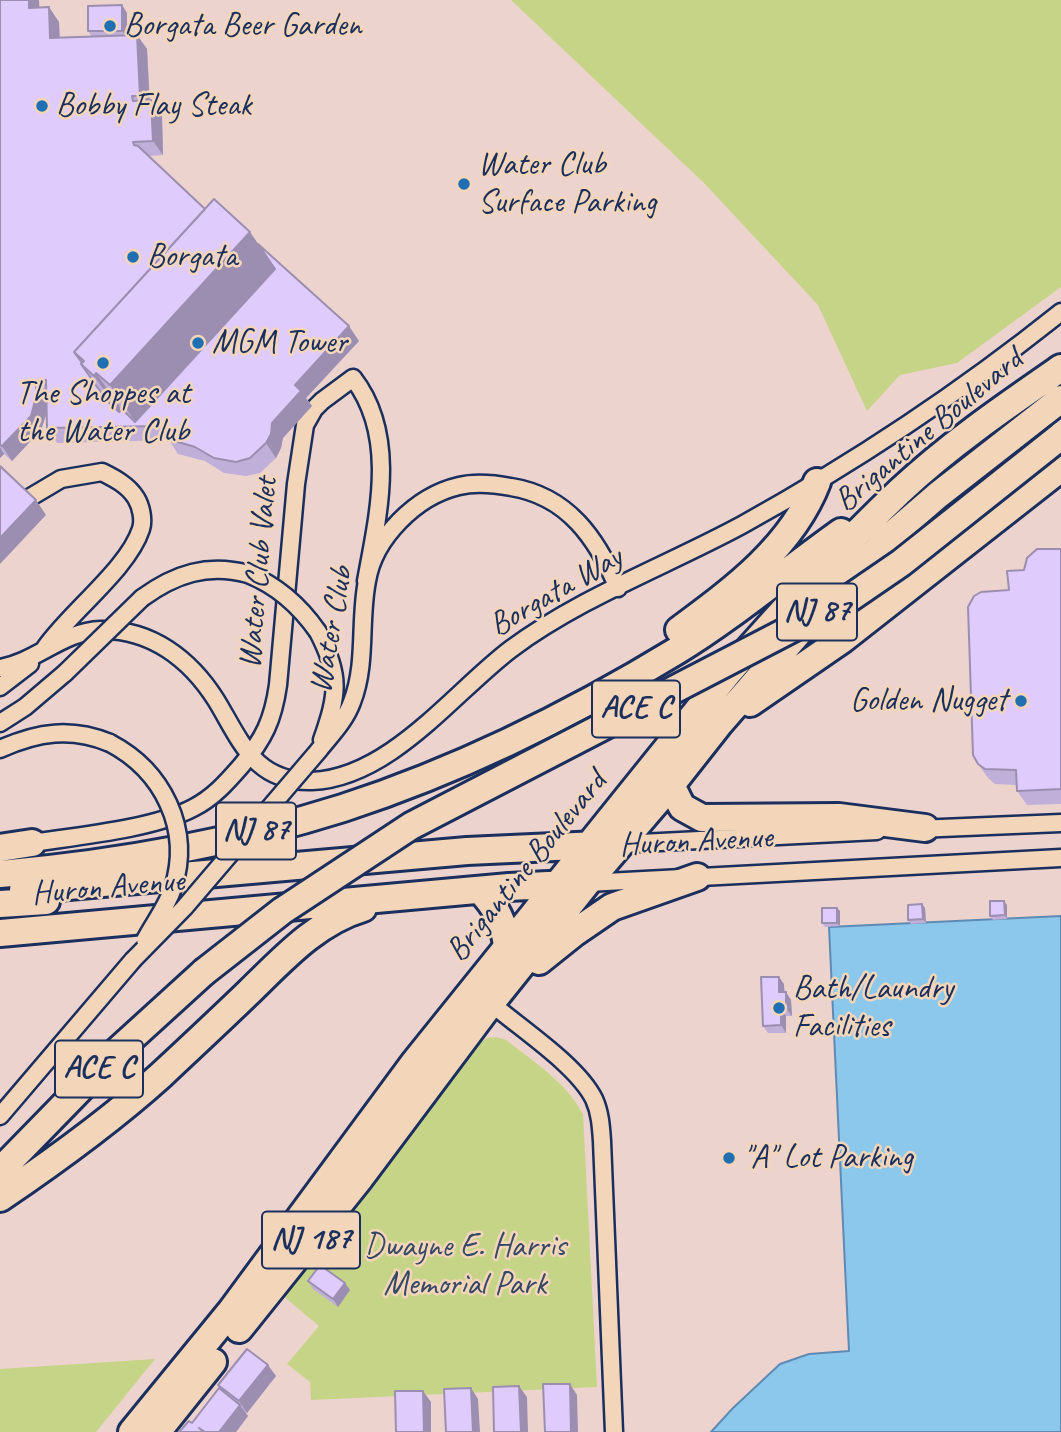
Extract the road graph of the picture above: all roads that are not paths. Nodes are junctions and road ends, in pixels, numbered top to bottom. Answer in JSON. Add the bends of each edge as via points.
{"nodes":[{"id":1,"x":1061,"y":312,"type":"edge"},
{"id":2,"x":1061,"y":368,"type":"edge"},
{"id":3,"x":1061,"y":399,"type":"edge"},
{"id":4,"x":1061,"y":436,"type":"edge"},
{"id":5,"x":1061,"y":468,"type":"edge"},
{"id":6,"x":817,"y":482,"type":"junction"},
{"id":7,"x":901,"y":490,"type":"junction"},
{"id":8,"x":29,"y":498,"type":"edge"},
{"id":9,"x":366,"y":581,"type":"junction"},
{"id":10,"x":618,"y":588,"type":"junction"},
{"id":11,"x":43,"y":651,"type":"junction"},
{"id":12,"x":0,"y":668,"type":"edge"},
{"id":13,"x":0,"y":687,"type":"edge"},
{"id":14,"x":555,"y":719,"type":"junction"},
{"id":15,"x":0,"y":723,"type":"edge"},
{"id":16,"x":719,"y":724,"type":"junction"},
{"id":17,"x":0,"y":749,"type":"edge"},
{"id":18,"x":319,"y":750,"type":"junction"},
{"id":19,"x":250,"y":755,"type":"junction"},
{"id":20,"x":671,"y":785,"type":"junction"},
{"id":21,"x":1061,"y":823,"type":"edge"},
{"id":22,"x":925,"y":828,"type":"junction"},
{"id":23,"x":32,"y":843,"type":"joint"},
{"id":24,"x":621,"y":844,"type":"junction"},
{"id":25,"x":0,"y":846,"type":"edge"},
{"id":26,"x":590,"y":846,"type":"junction"},
{"id":27,"x":1061,"y":858,"type":"edge"},
{"id":28,"x":0,"y":874,"type":"edge"},
{"id":29,"x":697,"y":877,"type":"junction"},
{"id":30,"x":130,"y":881,"type":"junction"},
{"id":31,"x":587,"y":883,"type":"junction"},
{"id":32,"x":556,"y":885,"type":"junction"},
{"id":33,"x":480,"y":890,"type":"junction"},
{"id":34,"x":0,"y":891,"type":"edge"},
{"id":35,"x":393,"y":898,"type":"junction"},
{"id":36,"x":0,"y":904,"type":"edge"},
{"id":37,"x":0,"y":933,"type":"edge"},
{"id":38,"x":507,"y":946,"type":"junction"},
{"id":39,"x":134,"y":960,"type":"junction"},
{"id":40,"x":495,"y":998,"type":"junction"},
{"id":41,"x":0,"y":1116,"type":"edge"},
{"id":42,"x":350,"y":1170,"type":"junction"},
{"id":43,"x":0,"y":1171,"type":"edge"},
{"id":44,"x":0,"y":1198,"type":"edge"},
{"id":45,"x":132,"y":1432,"type":"edge"},
{"id":46,"x":157,"y":1432,"type":"edge"},
{"id":47,"x":614,"y":1432,"type":"edge"}],
"edges":[{"from":1,"to":6,"type":"street","name":"Borgata Way","via":[[923,414]]},
{"from":2,"to":7,"type":"main road","name":"Brigantine Boulevard","number":"NJ 87"},
{"from":3,"to":16,"type":"main road","name":"Brigantine Boulevard","number":"NJ 87","via":[[894,533],[820,608]]},
{"from":4,"to":43,"type":"main road","number":"ACE C","bridge":true,"via":[[847,600],[411,827],[291,905],[204,972],[131,1038]]},
{"from":5,"to":16,"type":"main road","via":[[843,639]]},
{"from":6,"to":10,"type":"street","name":"Borgata Way"},
{"from":6,"to":14,"type":"main road","via":[[792,528],[748,575]]},
{"from":7,"to":14,"type":"main road","number":"NJ 87","via":[[735,612],[609,691]]},
{"from":7,"to":26,"type":"main road","name":"Brigantine Boulevard","number":"NJ 187","via":[[758,639]]},
{"from":8,"to":11,"type":"street","name":"Borgata Way","via":[[61,479],[102,471],[131,491],[142,518],[142,528],[126,557]]},
{"from":9,"to":10,"type":"street","name":"Water Club","via":[[383,542],[409,512],[460,485],[487,484],[529,491],[567,511],[595,542]]},
{"from":9,"to":18,"type":"street","name":"Water Club","via":[[353,701]]},
{"from":9,"to":19,"type":"street","name":"Water Club Valet","via":[[382,453],[371,409],[353,378],[322,401],[305,425],[276,702],[266,732]]},
{"from":10,"to":19,"type":"street","name":"Borgata Way","via":[[522,641],[426,726],[362,766],[331,778],[300,780],[277,774]]},
{"from":11,"to":12,"type":"street","name":"Borgata Way"},
{"from":11,"to":13,"type":"street","name":"Borgata Way"},
{"from":11,"to":19,"type":"street","name":"Borgata Way","via":[[77,634],[99,630],[135,634],[158,643],[198,674]]},
{"from":14,"to":28,"type":"main road","number":"NJ 87","via":[[451,766],[331,811],[167,851]]},
{"from":15,"to":18,"type":"street","bridge":true,"via":[[65,673],[142,598],[165,582],[221,569],[271,585],[293,601],[318,632],[331,658],[335,680]]},
{"from":16,"to":20,"type":"main road","name":"Brigantine Boulevard","number":"NJ 87"},
{"from":17,"to":39,"type":"street","bridge":true,"via":[[55,732],[89,736],[137,760],[157,782],[178,832],[179,860],[173,888]]},
{"from":18,"to":39,"type":"street","name":"Water Club","bridge":true,"via":[[203,888]]},
{"from":19,"to":23,"type":"street","name":"Water Club Valet","via":[[215,794],[184,812]]},
{"from":20,"to":22,"type":"main road","via":[[682,807],[702,818],[839,817]]},
{"from":20,"to":24,"type":"main road","name":"Brigantine Boulevard","number":"NJ 87"},
{"from":21,"to":22,"type":"street","name":"Huron Avenue"},
{"from":22,"to":24,"type":"street","name":"Huron Avenue"},
{"from":23,"to":25,"type":"main road"},
{"from":24,"to":26,"type":"main road","name":"Huron Avenue"},
{"from":24,"to":31,"type":"main road","name":"Brigantine Boulevard","number":"NJ 87"},
{"from":26,"to":30,"type":"main road","name":"Huron Avenue","via":[[467,851]]},
{"from":26,"to":32,"type":"main road","name":"Brigantine Boulevard","number":"NJ 187"},
{"from":27,"to":29,"type":"street","name":"Huron Avenue"},
{"from":29,"to":31,"type":"street","name":"Huron Avenue"},
{"from":29,"to":40,"type":"main road","via":[[612,906]]},
{"from":30,"to":34,"type":"main road","name":"Huron Avenue"},
{"from":30,"to":36,"type":"main road","via":[[55,900]]},
{"from":31,"to":32,"type":"main road","name":"Huron Avenue","number":"NJ 87"},
{"from":31,"to":40,"type":"main road","name":"Brigantine Boulevard","number":"NJ 187"},
{"from":32,"to":33,"type":"main road","name":"Huron Avenue","number":"NJ 87"},
{"from":32,"to":38,"type":"main road","name":"Brigantine Boulevard","number":"NJ 187"},
{"from":33,"to":35,"type":"main road","name":"Huron Avenue","number":"NJ 87"},
{"from":33,"to":38,"type":"main road","via":[[498,911]]},
{"from":35,"to":37,"type":"main road","name":"Huron Avenue","number":"NJ 87"},
{"from":35,"to":44,"type":"main road","via":[[350,912],[309,937],[132,1099]]},
{"from":38,"to":42,"type":"main road","name":"Brigantine Boulevard","number":"NJ 187","via":[[414,1063]]},
{"from":39,"to":41,"type":"street","name":"Water Club"},
{"from":40,"to":42,"type":"main road","name":"Brigantine Boulevard","number":"NJ 187"},
{"from":40,"to":47,"type":"street","via":[[584,1084],[597,1108]]},
{"from":42,"to":45,"type":"main road","name":"Brigantine Boulevard","number":"NJ 187"},
{"from":42,"to":46,"type":"main road","name":"Brigantine Boulevard","number":"NJ 187"}]}
